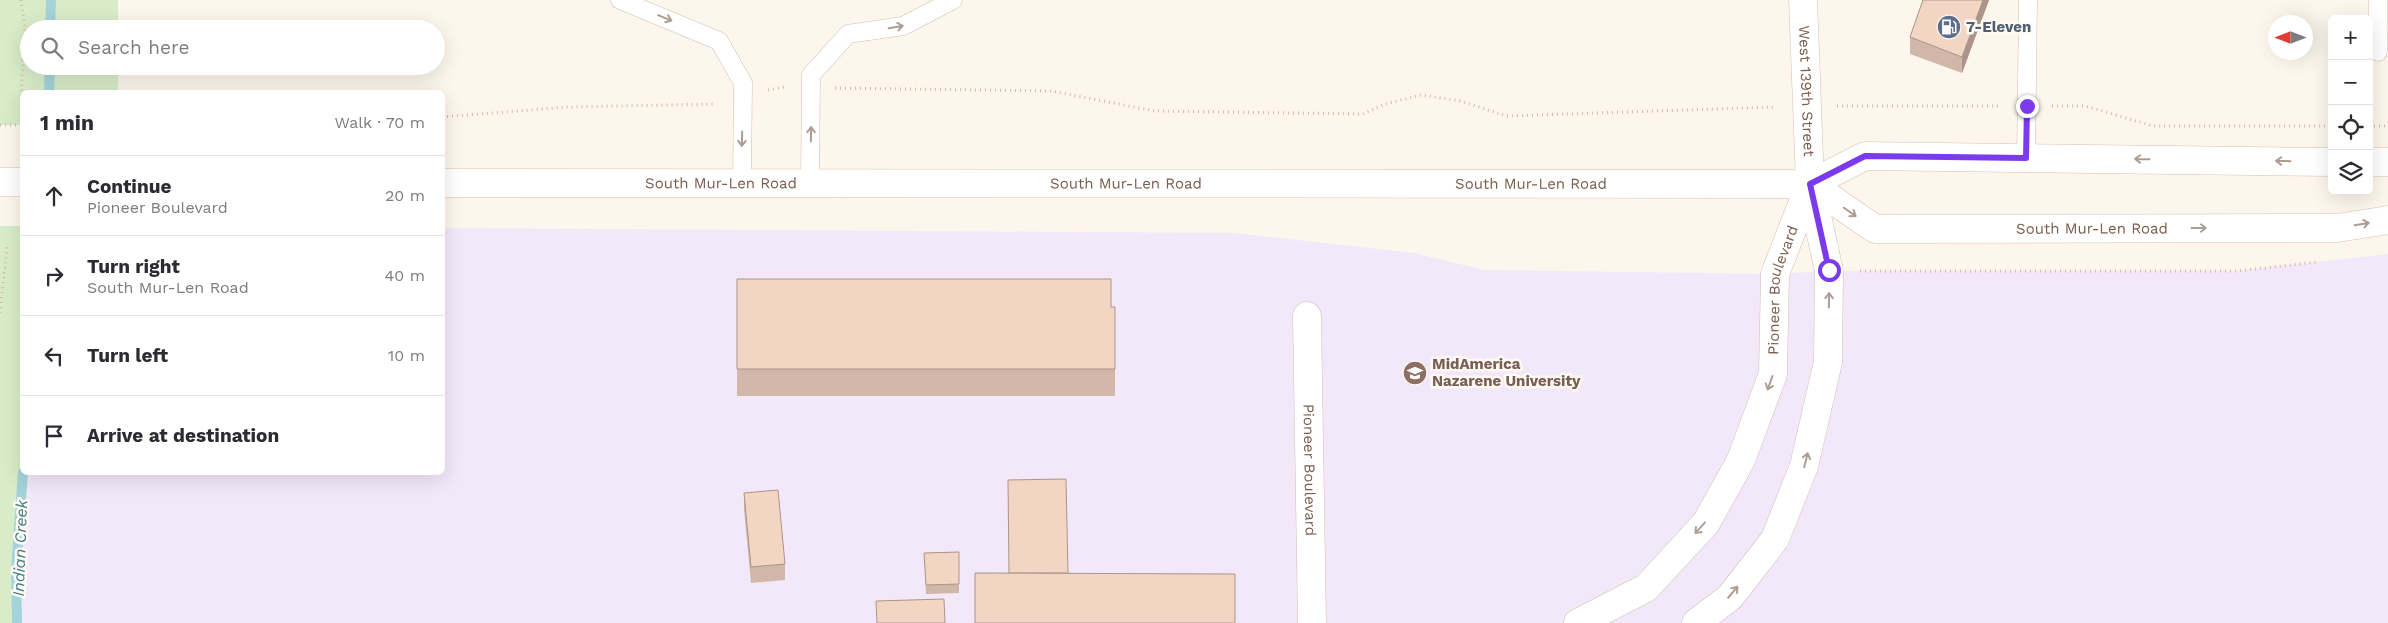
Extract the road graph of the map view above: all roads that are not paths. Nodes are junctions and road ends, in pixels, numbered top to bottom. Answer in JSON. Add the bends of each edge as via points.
{"nodes":[{"id":1,"x":620,"y":0,"type":"edge"},
{"id":2,"x":1802,"y":0,"type":"edge"},
{"id":3,"x":2028,"y":0,"type":"edge"},
{"id":4,"x":2378,"y":0,"type":"edge"},
{"id":5,"x":949,"y":3,"type":"edge"},
{"id":6,"x":2378,"y":52,"type":"dead end"},
{"id":7,"x":2026,"y":158,"type":"junction"},
{"id":8,"x":2328,"y":162,"type":"edge"},
{"id":9,"x":2373,"y":162,"type":"edge"},
{"id":10,"x":2388,"y":162,"type":"edge"},
{"id":11,"x":0,"y":182,"type":"edge"},
{"id":12,"x":20,"y":182,"type":"edge"},
{"id":13,"x":445,"y":182,"type":"edge"},
{"id":14,"x":742,"y":183,"type":"junction"},
{"id":15,"x":810,"y":183,"type":"junction"},
{"id":16,"x":1810,"y":184,"type":"junction"},
{"id":17,"x":2388,"y":220,"type":"edge"},
{"id":18,"x":1307,"y":316,"type":"dead end"},
{"id":19,"x":1312,"y":623,"type":"edge"},
{"id":20,"x":1578,"y":623,"type":"edge"},
{"id":21,"x":1696,"y":623,"type":"edge"}],
"edges":[{"from":1,"to":14,"type":"lane","one_way":true,"via":[[719,41],[743,83]]},
{"from":2,"to":16,"type":"main road","name":"West 139th Street"},
{"from":3,"to":7,"type":"lane"},
{"from":4,"to":6,"type":"lane"},
{"from":15,"to":5,"type":"lane","one_way":true,"via":[[812,75],[848,34],[903,26]]},
{"from":8,"to":7,"type":"main road","name":"South Mur-Len Road","one_way":true},
{"from":7,"to":16,"type":"main road","name":"South Mur-Len Road","via":[[1865,156]]},
{"from":9,"to":10,"type":"main road"},
{"from":11,"to":12,"type":"main road"},
{"from":13,"to":14,"type":"main road","name":"South Mur-Len Road"},
{"from":14,"to":15,"type":"main road","name":"South Mur-Len Road"},
{"from":15,"to":16,"type":"main road","name":"South Mur-Len Road"},
{"from":16,"to":17,"type":"main road","name":"South Mur-Len Road","one_way":true,"via":[[1875,229],[2337,228]]},
{"from":16,"to":20,"type":"main road","name":"Pioneer Boulevard","one_way":true,"via":[[1775,274],[1773,374],[1741,460],[1706,523],[1646,588]]},
{"from":21,"to":16,"type":"main road","name":"Pioneer Boulevard","one_way":true,"via":[[1730,597],[1775,539],[1804,466],[1828,362],[1829,270]]},
{"from":18,"to":19,"type":"main road","name":"Pioneer Boulevard"}]}
